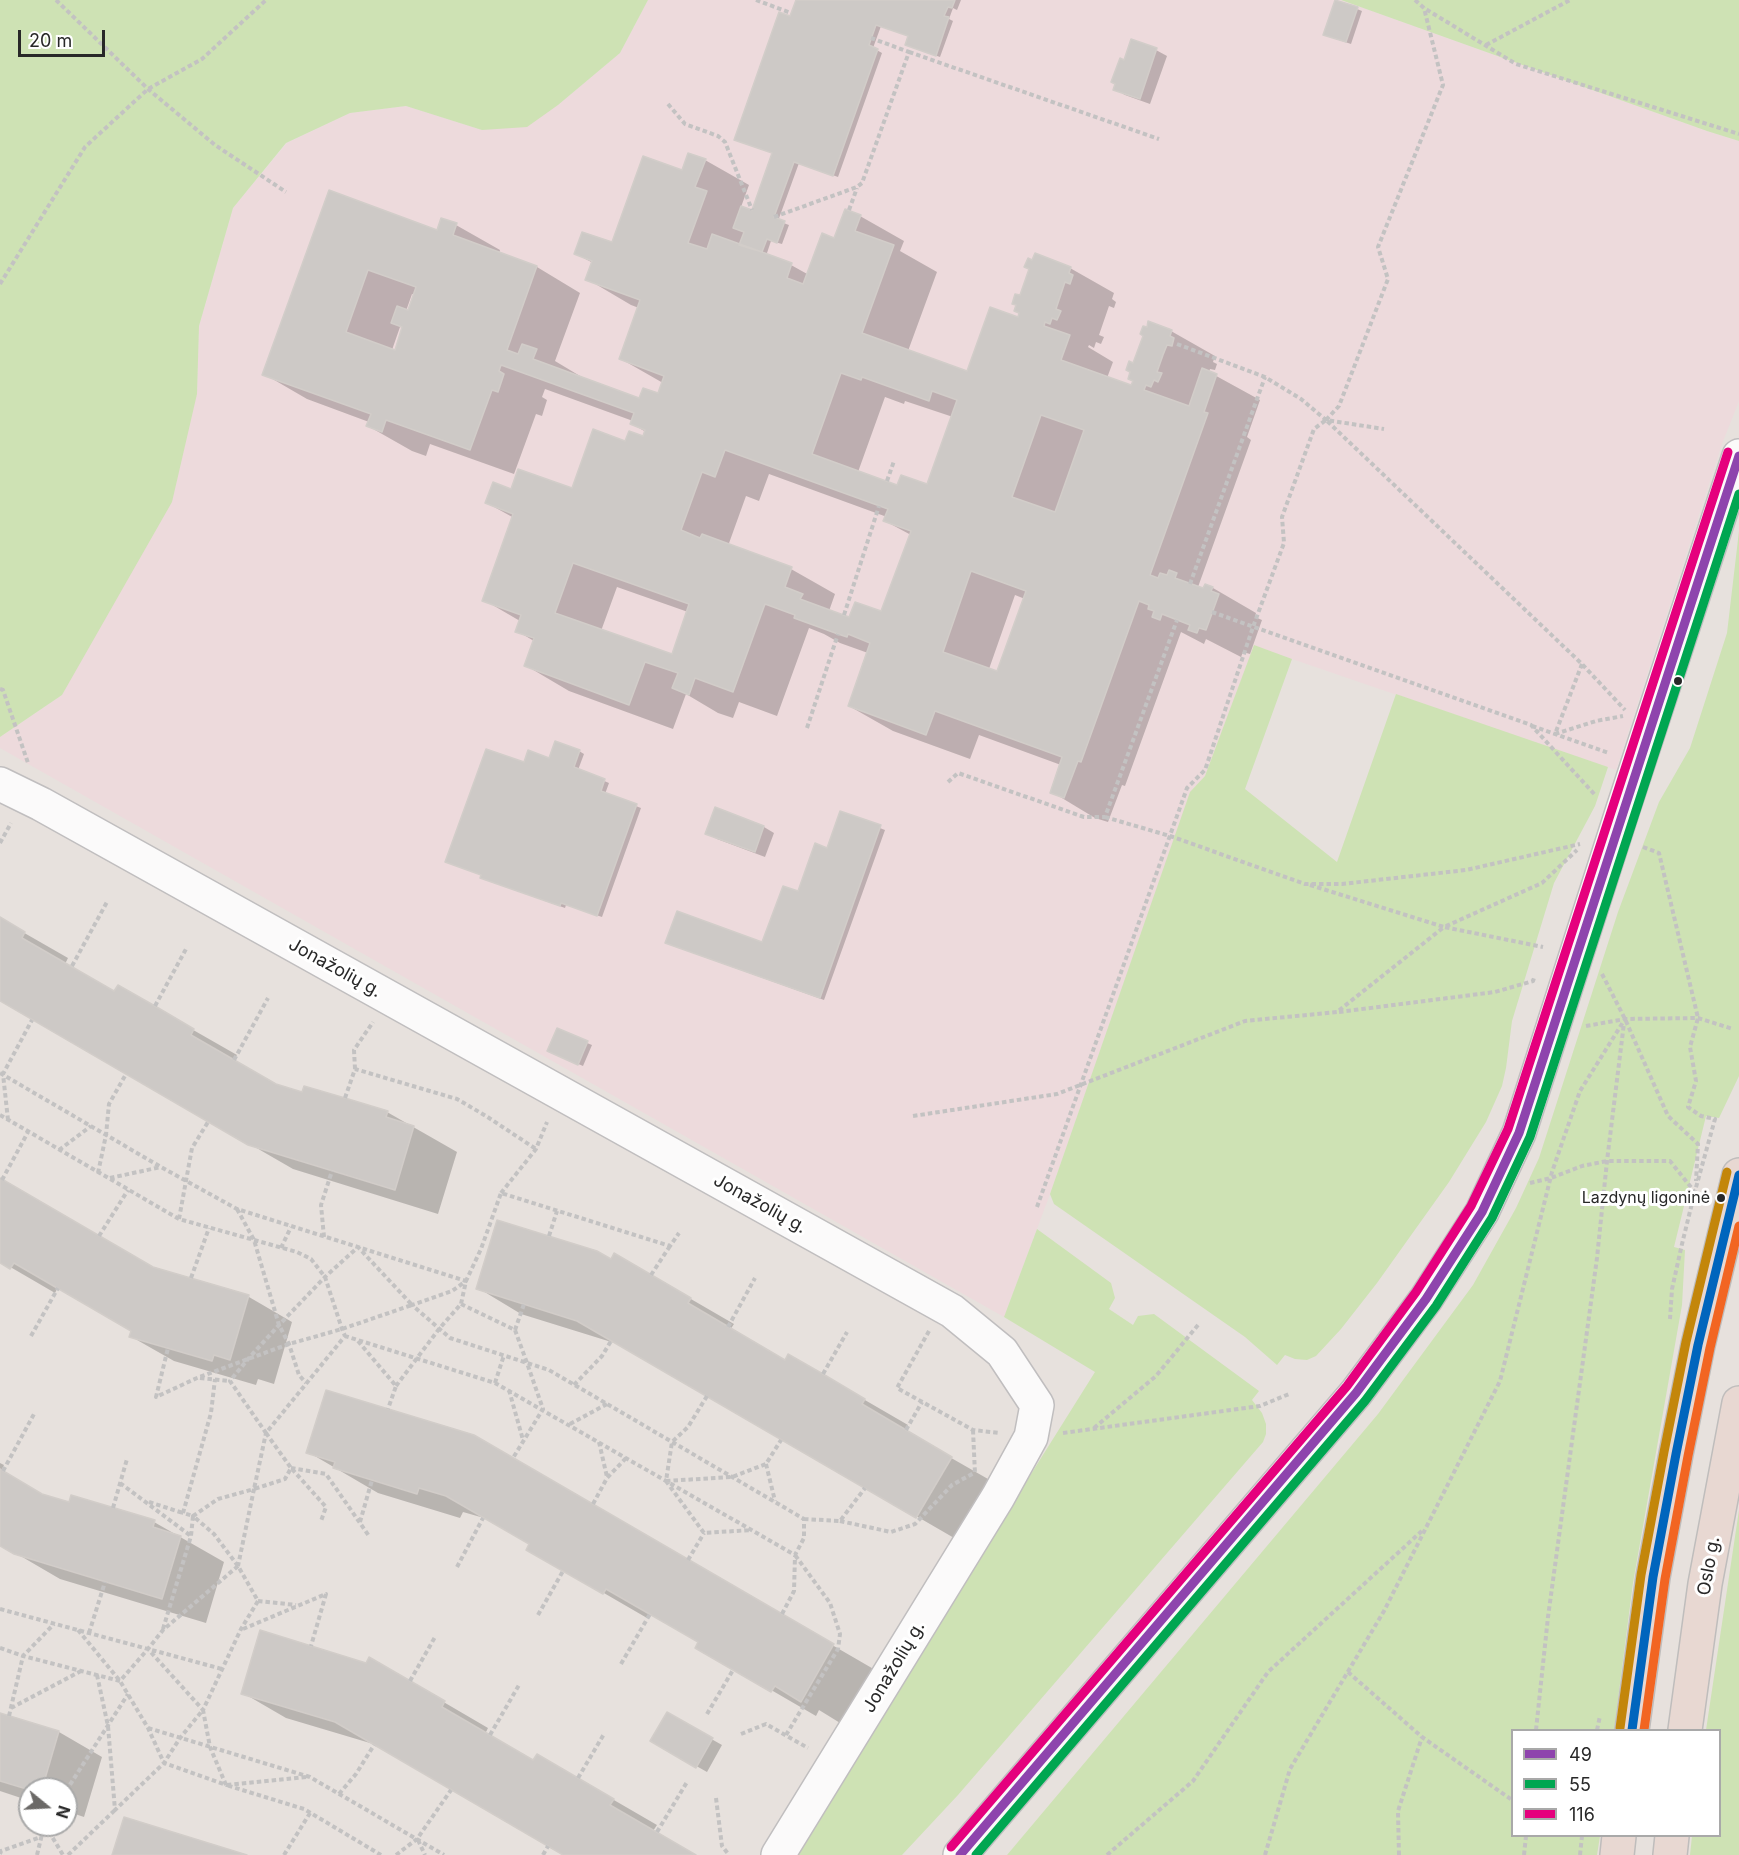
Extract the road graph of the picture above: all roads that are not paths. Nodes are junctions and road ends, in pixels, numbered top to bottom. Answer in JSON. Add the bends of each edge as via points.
{"nodes":[{"id":1,"x":1739,"y":456,"type":"edge"},
{"id":2,"x":0,"y":784,"type":"edge"},
{"id":3,"x":1739,"y":1175,"type":"edge"},
{"id":4,"x":1739,"y":1403,"type":"edge"},
{"id":5,"x":1632,"y":1729,"type":"edge"},
{"id":6,"x":1685,"y":1729,"type":"edge"},
{"id":7,"x":1619,"y":1837,"type":"edge"},
{"id":8,"x":1672,"y":1837,"type":"edge"},
{"id":9,"x":778,"y":1855,"type":"edge"},
{"id":10,"x":960,"y":1855,"type":"edge"},
{"id":11,"x":1617,"y":1855,"type":"edge"},
{"id":12,"x":1670,"y":1855,"type":"edge"}],
"edges":[{"from":1,"to":10,"type":"street","via":[[1519,1133],[1482,1212],[1426,1299],[1356,1393]]},
{"from":2,"to":9,"type":"street","name":"Jonažolių g.","via":[[952,1311],[1002,1352],[1037,1405],[1031,1437]]},
{"from":3,"to":5,"type":"highway","via":[[1678,1443],[1653,1577]]},
{"from":4,"to":6,"type":"highway","name":"Oslo g.","via":[[1705,1584]]},
{"from":7,"to":11,"type":"highway"},
{"from":8,"to":12,"type":"highway"}]}
